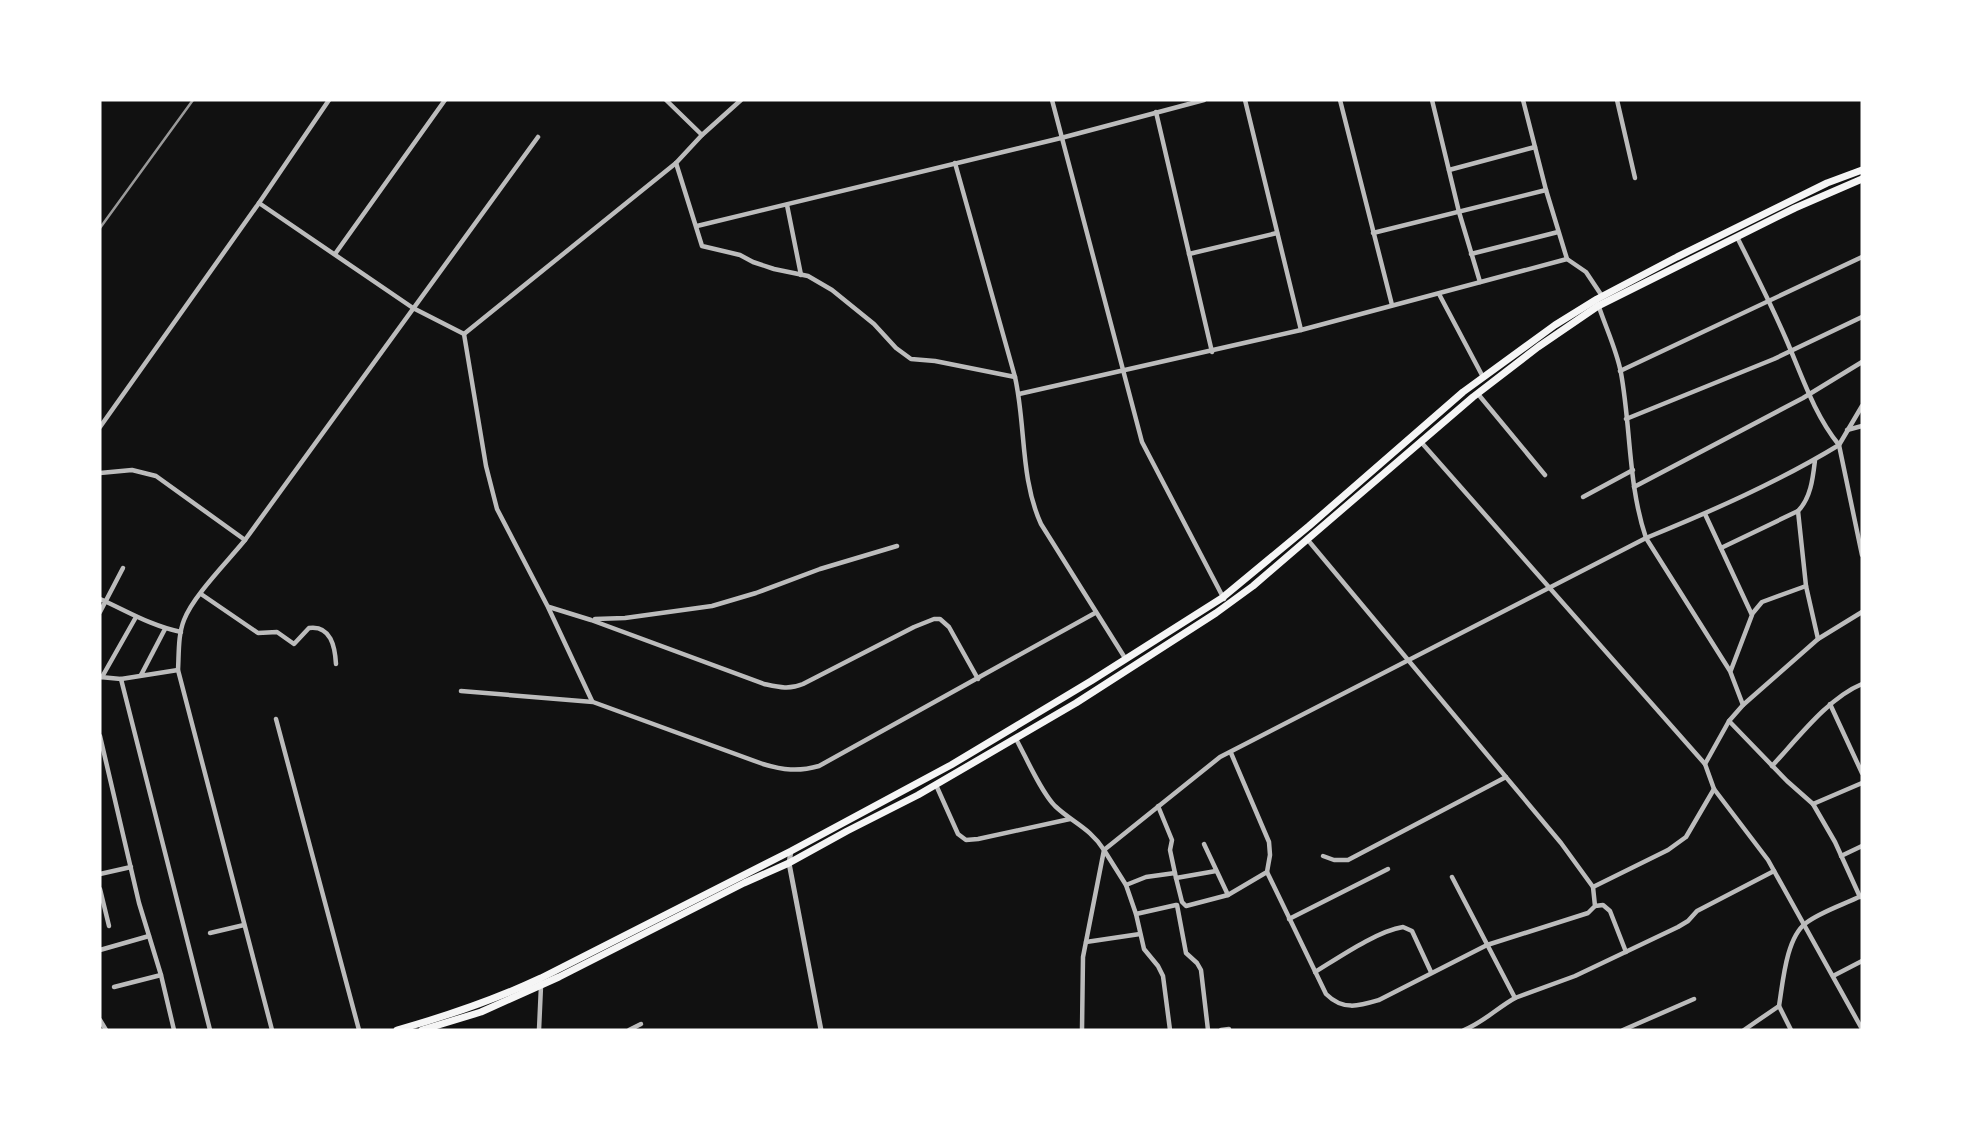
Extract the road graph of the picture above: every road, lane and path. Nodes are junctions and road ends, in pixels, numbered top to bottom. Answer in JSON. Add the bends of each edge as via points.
{"nodes":[{"id":1,"x":329,"y":100,"type":"edge"},
{"id":2,"x":445,"y":100,"type":"edge"},
{"id":3,"x":666,"y":100,"type":"edge"},
{"id":4,"x":741,"y":100,"type":"edge"},
{"id":5,"x":1052,"y":100,"type":"edge"},
{"id":6,"x":1204,"y":100,"type":"edge"},
{"id":7,"x":1245,"y":100,"type":"edge"},
{"id":8,"x":1340,"y":100,"type":"edge"},
{"id":9,"x":1432,"y":100,"type":"edge"},
{"id":10,"x":1523,"y":100,"type":"edge"},
{"id":11,"x":1617,"y":100,"type":"edge"},
{"id":12,"x":1156,"y":112,"type":"junction"},
{"id":13,"x":702,"y":135,"type":"junction"},
{"id":14,"x":538,"y":136,"type":"dead end"},
{"id":15,"x":1061,"y":138,"type":"junction"},
{"id":16,"x":1535,"y":147,"type":"junction"},
{"id":17,"x":676,"y":163,"type":"junction"},
{"id":18,"x":955,"y":163,"type":"junction"},
{"id":19,"x":1449,"y":170,"type":"junction"},
{"id":20,"x":1862,"y":170,"type":"edge"},
{"id":21,"x":1635,"y":178,"type":"dead end"},
{"id":22,"x":1862,"y":179,"type":"edge"},
{"id":23,"x":1546,"y":190,"type":"junction"},
{"id":24,"x":259,"y":203,"type":"junction"},
{"id":25,"x":787,"y":205,"type":"junction"},
{"id":26,"x":1459,"y":212,"type":"junction"},
{"id":27,"x":696,"y":226,"type":"junction"},
{"id":28,"x":1558,"y":232,"type":"junction"},
{"id":29,"x":1277,"y":233,"type":"junction"},
{"id":30,"x":1373,"y":233,"type":"junction"},
{"id":31,"x":1737,"y":236,"type":"junction"},
{"id":32,"x":335,"y":254,"type":"junction"},
{"id":33,"x":1189,"y":254,"type":"junction"},
{"id":34,"x":1471,"y":254,"type":"junction"},
{"id":35,"x":1862,"y":257,"type":"edge"},
{"id":36,"x":1567,"y":259,"type":"junction"},
{"id":37,"x":801,"y":275,"type":"junction"},
{"id":38,"x":1480,"y":282,"type":"junction"},
{"id":39,"x":1439,"y":294,"type":"junction"},
{"id":40,"x":1769,"y":299,"type":"junction"},
{"id":41,"x":1599,"y":300,"type":"junction"},
{"id":42,"x":1392,"y":305,"type":"junction"},
{"id":43,"x":414,"y":308,"type":"junction"},
{"id":44,"x":1862,"y":317,"type":"edge"},
{"id":45,"x":1301,"y":330,"type":"junction"},
{"id":46,"x":464,"y":334,"type":"junction"},
{"id":47,"x":1791,"y":350,"type":"junction"},
{"id":48,"x":1212,"y":352,"type":"junction"},
{"id":49,"x":1862,"y":362,"type":"edge"},
{"id":50,"x":1125,"y":371,"type":"junction"},
{"id":51,"x":1620,"y":371,"type":"junction"},
{"id":52,"x":1015,"y":377,"type":"junction"},
{"id":53,"x":1483,"y":377,"type":"junction"},
{"id":54,"x":1019,"y":394,"type":"junction"},
{"id":55,"x":1478,"y":394,"type":"junction"},
{"id":56,"x":1809,"y":395,"type":"junction"},
{"id":57,"x":1862,"y":406,"type":"edge"},
{"id":58,"x":1626,"y":419,"type":"junction"},
{"id":59,"x":1862,"y":426,"type":"edge"},
{"id":60,"x":100,"y":427,"type":"edge"},
{"id":61,"x":1847,"y":430,"type":"junction"},
{"id":62,"x":1421,"y":442,"type":"junction"},
{"id":63,"x":1839,"y":445,"type":"junction"},
{"id":64,"x":1815,"y":460,"type":"junction"},
{"id":65,"x":1633,"y":470,"type":"junction"},
{"id":66,"x":100,"y":473,"type":"edge"},
{"id":67,"x":1545,"y":475,"type":"dead end"},
{"id":68,"x":1634,"y":487,"type":"junction"},
{"id":69,"x":1583,"y":497,"type":"dead end"},
{"id":70,"x":1798,"y":511,"type":"junction"},
{"id":71,"x":1706,"y":514,"type":"junction"},
{"id":72,"x":1646,"y":538,"type":"junction"},
{"id":73,"x":1307,"y":539,"type":"junction"},
{"id":74,"x":245,"y":540,"type":"junction"},
{"id":75,"x":897,"y":546,"type":"dead end"},
{"id":76,"x":1721,"y":548,"type":"junction"},
{"id":77,"x":1862,"y":555,"type":"edge"},
{"id":78,"x":123,"y":568,"type":"dead end"},
{"id":79,"x":1806,"y":586,"type":"junction"},
{"id":80,"x":1551,"y":588,"type":"junction"},
{"id":81,"x":201,"y":594,"type":"junction"},
{"id":82,"x":100,"y":598,"type":"edge"},
{"id":83,"x":1222,"y":598,"type":"junction"},
{"id":84,"x":106,"y":601,"type":"junction"},
{"id":85,"x":1230,"y":603,"type":"junction"},
{"id":86,"x":548,"y":607,"type":"junction"},
{"id":87,"x":100,"y":612,"type":"edge"},
{"id":88,"x":1862,"y":612,"type":"edge"},
{"id":89,"x":1095,"y":613,"type":"junction"},
{"id":90,"x":1752,"y":615,"type":"junction"},
{"id":91,"x":136,"y":617,"type":"junction"},
{"id":92,"x":590,"y":620,"type":"junction"},
{"id":93,"x":165,"y":629,"type":"junction"},
{"id":94,"x":180,"y":632,"type":"junction"},
{"id":95,"x":1818,"y":639,"type":"junction"},
{"id":96,"x":1125,"y":659,"type":"junction"},
{"id":97,"x":1409,"y":661,"type":"junction"},
{"id":98,"x":336,"y":664,"type":"dead end"},
{"id":99,"x":178,"y":670,"type":"junction"},
{"id":100,"x":1730,"y":671,"type":"junction"},
{"id":101,"x":140,"y":676,"type":"junction"},
{"id":102,"x":101,"y":677,"type":"edge"},
{"id":103,"x":121,"y":679,"type":"junction"},
{"id":104,"x":978,"y":679,"type":"junction"},
{"id":105,"x":1862,"y":684,"type":"edge"},
{"id":106,"x":461,"y":691,"type":"dead end"},
{"id":107,"x":593,"y":702,"type":"junction"},
{"id":108,"x":1830,"y":704,"type":"junction"},
{"id":109,"x":1742,"y":705,"type":"junction"},
{"id":110,"x":276,"y":719,"type":"dead end"},
{"id":111,"x":1729,"y":721,"type":"junction"},
{"id":112,"x":100,"y":736,"type":"edge"},
{"id":113,"x":1015,"y":738,"type":"junction"},
{"id":114,"x":1231,"y":753,"type":"junction"},
{"id":115,"x":1705,"y":764,"type":"junction"},
{"id":116,"x":1772,"y":766,"type":"junction"},
{"id":117,"x":1862,"y":773,"type":"edge"},
{"id":118,"x":1506,"y":777,"type":"junction"},
{"id":119,"x":1862,"y":783,"type":"edge"},
{"id":120,"x":936,"y":784,"type":"junction"},
{"id":121,"x":1714,"y":789,"type":"junction"},
{"id":122,"x":1813,"y":804,"type":"junction"},
{"id":123,"x":1158,"y":806,"type":"junction"},
{"id":124,"x":1070,"y":819,"type":"junction"},
{"id":125,"x":1204,"y":844,"type":"dead end"},
{"id":126,"x":1862,"y":846,"type":"edge"},
{"id":127,"x":1104,"y":850,"type":"junction"},
{"id":128,"x":791,"y":851,"type":"junction"},
{"id":129,"x":1323,"y":856,"type":"dead end"},
{"id":130,"x":1841,"y":856,"type":"junction"},
{"id":131,"x":789,"y":863,"type":"junction"},
{"id":132,"x":131,"y":867,"type":"junction"},
{"id":133,"x":1388,"y":869,"type":"dead end"},
{"id":134,"x":1216,"y":871,"type":"junction"},
{"id":135,"x":1774,"y":871,"type":"junction"},
{"id":136,"x":1266,"y":872,"type":"junction"},
{"id":137,"x":100,"y":874,"type":"edge"},
{"id":138,"x":1175,"y":876,"type":"junction"},
{"id":139,"x":1452,"y":877,"type":"dead end"},
{"id":140,"x":1126,"y":885,"type":"junction"},
{"id":141,"x":1592,"y":887,"type":"junction"},
{"id":142,"x":100,"y":889,"type":"edge"},
{"id":143,"x":1228,"y":895,"type":"junction"},
{"id":144,"x":1861,"y":896,"type":"edge"},
{"id":145,"x":1177,"y":905,"type":"junction"},
{"id":146,"x":1183,"y":905,"type":"junction"},
{"id":147,"x":1595,"y":906,"type":"junction"},
{"id":148,"x":106,"y":914,"type":"junction"},
{"id":149,"x":1136,"y":914,"type":"junction"},
{"id":150,"x":100,"y":916,"type":"edge"},
{"id":151,"x":1289,"y":919,"type":"junction"},
{"id":152,"x":1805,"y":923,"type":"junction"},
{"id":153,"x":244,"y":925,"type":"junction"},
{"id":154,"x":109,"y":926,"type":"dead end"},
{"id":155,"x":210,"y":933,"type":"dead end"},
{"id":156,"x":1140,"y":934,"type":"junction"},
{"id":157,"x":149,"y":936,"type":"junction"},
{"id":158,"x":1086,"y":942,"type":"junction"},
{"id":159,"x":1487,"y":945,"type":"junction"},
{"id":160,"x":100,"y":950,"type":"edge"},
{"id":161,"x":1626,"y":952,"type":"junction"},
{"id":162,"x":1862,"y":961,"type":"edge"},
{"id":163,"x":1315,"y":972,"type":"junction"},
{"id":164,"x":1432,"y":972,"type":"junction"},
{"id":165,"x":161,"y":975,"type":"junction"},
{"id":166,"x":1833,"y":976,"type":"junction"},
{"id":167,"x":541,"y":981,"type":"junction"},
{"id":168,"x":114,"y":987,"type":"dead end"},
{"id":169,"x":1515,"y":998,"type":"junction"},
{"id":170,"x":1694,"y":999,"type":"dead end"},
{"id":171,"x":1779,"y":1006,"type":"junction"},
{"id":172,"x":100,"y":1020,"type":"edge"},
{"id":173,"x":641,"y":1024,"type":"dead end"},
{"id":174,"x":1229,"y":1029,"type":"edge"},
{"id":175,"x":1862,"y":1029,"type":"edge"},
{"id":176,"x":106,"y":1030,"type":"edge"},
{"id":177,"x":174,"y":1030,"type":"edge"},
{"id":178,"x":210,"y":1030,"type":"edge"},
{"id":179,"x":272,"y":1030,"type":"edge"},
{"id":180,"x":359,"y":1030,"type":"edge"},
{"id":181,"x":397,"y":1030,"type":"edge"},
{"id":182,"x":422,"y":1030,"type":"edge"},
{"id":183,"x":539,"y":1030,"type":"edge"},
{"id":184,"x":629,"y":1030,"type":"edge"},
{"id":185,"x":821,"y":1030,"type":"edge"},
{"id":186,"x":1082,"y":1030,"type":"edge"},
{"id":187,"x":1170,"y":1030,"type":"edge"},
{"id":188,"x":1208,"y":1030,"type":"edge"},
{"id":189,"x":1221,"y":1030,"type":"edge"},
{"id":190,"x":1464,"y":1030,"type":"edge"},
{"id":191,"x":1623,"y":1030,"type":"edge"},
{"id":192,"x":1744,"y":1030,"type":"edge"},
{"id":193,"x":1791,"y":1030,"type":"edge"}],
"edges":[{"from":1,"to":24,"type":"street"},
{"from":2,"to":32,"type":"street"},
{"from":3,"to":13,"type":"street"},
{"from":4,"to":13,"type":"street"},
{"from":5,"to":15,"type":"street"},
{"from":6,"to":12,"type":"street"},
{"from":7,"to":29,"type":"street"},
{"from":8,"to":30,"type":"street"},
{"from":9,"to":19,"type":"street"},
{"from":10,"to":16,"type":"street"},
{"from":11,"to":21,"type":"street"},
{"from":12,"to":15,"type":"street"},
{"from":12,"to":33,"type":"street"},
{"from":13,"to":17,"type":"street"},
{"from":14,"to":43,"type":"street"},
{"from":15,"to":18,"type":"street"},
{"from":15,"to":50,"type":"street"},
{"from":16,"to":19,"type":"street"},
{"from":16,"to":23,"type":"street"},
{"from":17,"to":27,"type":"street"},
{"from":17,"to":46,"type":"street"},
{"from":18,"to":25,"type":"street"},
{"from":18,"to":52,"type":"street"},
{"from":19,"to":26,"type":"street"},
{"from":20,"to":41,"type":"main road","via":[[1768,212]]},
{"from":22,"to":31,"type":"main road"},
{"from":23,"to":26,"type":"street"},
{"from":23,"to":28,"type":"street"},
{"from":24,"to":32,"type":"street"},
{"from":24,"to":60,"type":"street"},
{"from":25,"to":27,"type":"street"},
{"from":25,"to":37,"type":"street"},
{"from":26,"to":30,"type":"street"},
{"from":26,"to":34,"type":"street"},
{"from":27,"to":37,"type":"street","via":[[699,240],[707,248]]},
{"from":28,"to":34,"type":"street"},
{"from":28,"to":36,"type":"street"},
{"from":29,"to":33,"type":"street"},
{"from":29,"to":45,"type":"street"},
{"from":30,"to":42,"type":"street"},
{"from":31,"to":40,"type":"street"},
{"from":31,"to":41,"type":"main road"},
{"from":32,"to":43,"type":"street"},
{"from":33,"to":48,"type":"street"},
{"from":34,"to":38,"type":"street"},
{"from":35,"to":40,"type":"street"},
{"from":36,"to":38,"type":"street"},
{"from":36,"to":41,"type":"street","via":[[1586,271]]},
{"from":37,"to":52,"type":"street","via":[[832,290],[911,359]]},
{"from":38,"to":39,"type":"street"},
{"from":39,"to":42,"type":"street"},
{"from":39,"to":53,"type":"street"},
{"from":40,"to":47,"type":"street"},
{"from":40,"to":51,"type":"street"},
{"from":41,"to":51,"type":"street"},
{"from":41,"to":53,"type":"main road","via":[[1555,325]]},
{"from":41,"to":55,"type":"main road"},
{"from":42,"to":45,"type":"street"},
{"from":43,"to":46,"type":"street"},
{"from":43,"to":74,"type":"street"},
{"from":44,"to":47,"type":"street"},
{"from":45,"to":48,"type":"street"},
{"from":46,"to":86,"type":"street","via":[[492,493]]},
{"from":47,"to":56,"type":"street"},
{"from":47,"to":58,"type":"street"},
{"from":48,"to":50,"type":"street"},
{"from":49,"to":56,"type":"street"},
{"from":50,"to":54,"type":"street"},
{"from":50,"to":83,"type":"street","via":[[1142,442]]},
{"from":51,"to":58,"type":"street"},
{"from":52,"to":54,"type":"street"},
{"from":53,"to":83,"type":"main road"},
{"from":54,"to":89,"type":"street","via":[[1033,507]]},
{"from":55,"to":62,"type":"main road"},
{"from":55,"to":67,"type":"street"},
{"from":56,"to":63,"type":"street"},
{"from":56,"to":68,"type":"street"},
{"from":57,"to":61,"type":"street"},
{"from":58,"to":65,"type":"street"},
{"from":59,"to":61,"type":"street"},
{"from":61,"to":63,"type":"street"},
{"from":62,"to":73,"type":"main road"},
{"from":62,"to":80,"type":"street"},
{"from":63,"to":64,"type":"street"},
{"from":63,"to":77,"type":"street"},
{"from":64,"to":70,"type":"street","via":[[1812,484]]},
{"from":64,"to":71,"type":"street"},
{"from":65,"to":68,"type":"street"},
{"from":65,"to":69,"type":"street"},
{"from":66,"to":74,"type":"street","via":[[132,470],[156,476]]},
{"from":68,"to":72,"type":"street"},
{"from":70,"to":76,"type":"street"},
{"from":70,"to":79,"type":"street"},
{"from":71,"to":72,"type":"street"},
{"from":71,"to":76,"type":"street"},
{"from":72,"to":80,"type":"street"},
{"from":72,"to":100,"type":"street"},
{"from":73,"to":85,"type":"main road"},
{"from":73,"to":97,"type":"street"},
{"from":74,"to":81,"type":"street"},
{"from":75,"to":92,"type":"street","via":[[712,606]]},
{"from":76,"to":90,"type":"street"},
{"from":78,"to":84,"type":"street"},
{"from":79,"to":90,"type":"street","via":[[1762,602]]},
{"from":79,"to":95,"type":"street"},
{"from":80,"to":97,"type":"street"},
{"from":80,"to":115,"type":"street"},
{"from":81,"to":94,"type":"street"},
{"from":81,"to":98,"type":"street","via":[[258,633],[277,632],[294,644],[309,628],[317,628],[333,641]]},
{"from":82,"to":84,"type":"street"},
{"from":83,"to":85,"type":"street"},
{"from":83,"to":96,"type":"main road"},
{"from":84,"to":87,"type":"street"},
{"from":84,"to":91,"type":"street"},
{"from":85,"to":113,"type":"main road","via":[[1076,704]]},
{"from":86,"to":92,"type":"street"},
{"from":86,"to":107,"type":"street"},
{"from":88,"to":95,"type":"street"},
{"from":89,"to":96,"type":"street"},
{"from":89,"to":104,"type":"street"},
{"from":90,"to":100,"type":"street"},
{"from":91,"to":93,"type":"street"},
{"from":91,"to":102,"type":"street"},
{"from":92,"to":104,"type":"street","via":[[783,688],[803,684],[927,621],[940,619]]},
{"from":93,"to":94,"type":"street"},
{"from":93,"to":101,"type":"street"},
{"from":94,"to":99,"type":"street"},
{"from":95,"to":109,"type":"street"},
{"from":96,"to":128,"type":"main road","via":[[951,765]]},
{"from":97,"to":114,"type":"street"},
{"from":97,"to":118,"type":"street"},
{"from":99,"to":101,"type":"street"},
{"from":99,"to":153,"type":"street"},
{"from":100,"to":109,"type":"street"},
{"from":101,"to":103,"type":"street"},
{"from":102,"to":103,"type":"street"},
{"from":103,"to":178,"type":"street"},
{"from":104,"to":107,"type":"street","via":[[802,771],[762,764]]},
{"from":105,"to":108,"type":"street","via":[[1844,691]]},
{"from":106,"to":107,"type":"street"},
{"from":108,"to":116,"type":"street"},
{"from":108,"to":117,"type":"street"},
{"from":109,"to":111,"type":"street"},
{"from":110,"to":180,"type":"street"},
{"from":111,"to":115,"type":"street"},
{"from":111,"to":116,"type":"street"},
{"from":112,"to":132,"type":"street"},
{"from":113,"to":120,"type":"main road"},
{"from":113,"to":124,"type":"street","via":[[1052,803]]},
{"from":114,"to":123,"type":"street"},
{"from":114,"to":136,"type":"street","via":[[1269,842]]},
{"from":115,"to":121,"type":"street"},
{"from":116,"to":122,"type":"street"},
{"from":118,"to":129,"type":"street","via":[[1349,860]]},
{"from":118,"to":141,"type":"street"},
{"from":119,"to":122,"type":"street"},
{"from":120,"to":124,"type":"street","via":[[958,834],[966,840]]},
{"from":120,"to":131,"type":"main road"},
{"from":121,"to":135,"type":"street"},
{"from":121,"to":141,"type":"street","via":[[1686,837]]},
{"from":122,"to":130,"type":"street"},
{"from":123,"to":127,"type":"street"},
{"from":123,"to":138,"type":"street","via":[[1172,840]]},
{"from":124,"to":127,"type":"street","via":[[1091,832]]},
{"from":125,"to":134,"type":"street"},
{"from":126,"to":130,"type":"street"},
{"from":127,"to":140,"type":"street"},
{"from":127,"to":158,"type":"street"},
{"from":128,"to":131,"type":"street"},
{"from":128,"to":167,"type":"main road"},
{"from":130,"to":144,"type":"street"},
{"from":131,"to":167,"type":"main road"},
{"from":131,"to":185,"type":"street"},
{"from":132,"to":137,"type":"street"},
{"from":132,"to":157,"type":"street"},
{"from":133,"to":151,"type":"street"},
{"from":134,"to":138,"type":"street"},
{"from":134,"to":143,"type":"street"},
{"from":135,"to":152,"type":"street"},
{"from":135,"to":161,"type":"street"},
{"from":136,"to":143,"type":"street"},
{"from":136,"to":151,"type":"street"},
{"from":138,"to":140,"type":"street","via":[[1146,877]]},
{"from":138,"to":146,"type":"street"},
{"from":139,"to":159,"type":"street"},
{"from":140,"to":149,"type":"street"},
{"from":141,"to":147,"type":"street"},
{"from":142,"to":148,"type":"street"},
{"from":143,"to":146,"type":"street"},
{"from":144,"to":152,"type":"street"},
{"from":145,"to":146,"type":"street"},
{"from":145,"to":149,"type":"street"},
{"from":145,"to":188,"type":"street","via":[[1186,953],[1201,970]]},
{"from":147,"to":159,"type":"street","via":[[1588,913]]},
{"from":147,"to":161,"type":"street","via":[[1610,911]]},
{"from":148,"to":150,"type":"street"},
{"from":148,"to":154,"type":"street"},
{"from":149,"to":156,"type":"street"},
{"from":151,"to":163,"type":"street"},
{"from":152,"to":166,"type":"street"},
{"from":152,"to":171,"type":"street","via":[[1792,944]]},
{"from":153,"to":155,"type":"street"},
{"from":153,"to":179,"type":"street"},
{"from":156,"to":158,"type":"street"},
{"from":156,"to":187,"type":"street","via":[[1144,949],[1163,976]]},
{"from":157,"to":160,"type":"street"},
{"from":157,"to":165,"type":"street"},
{"from":158,"to":186,"type":"street"},
{"from":159,"to":164,"type":"street"},
{"from":159,"to":169,"type":"street"},
{"from":161,"to":169,"type":"street"},
{"from":162,"to":166,"type":"street"},
{"from":163,"to":164,"type":"street","via":[[1326,994],[1346,1007],[1379,1000]]},
{"from":163,"to":164,"type":"street","via":[[1360,945],[1403,927],[1412,932]]},
{"from":165,"to":168,"type":"street"},
{"from":165,"to":177,"type":"street"},
{"from":166,"to":175,"type":"street"},
{"from":167,"to":181,"type":"main road"},
{"from":167,"to":182,"type":"main road","via":[[481,1012]]},
{"from":167,"to":183,"type":"street"},
{"from":169,"to":190,"type":"street"},
{"from":170,"to":191,"type":"street"},
{"from":171,"to":192,"type":"street"},
{"from":171,"to":193,"type":"street"},
{"from":172,"to":176,"type":"street"},
{"from":173,"to":184,"type":"street"},
{"from":174,"to":189,"type":"street"}]}
